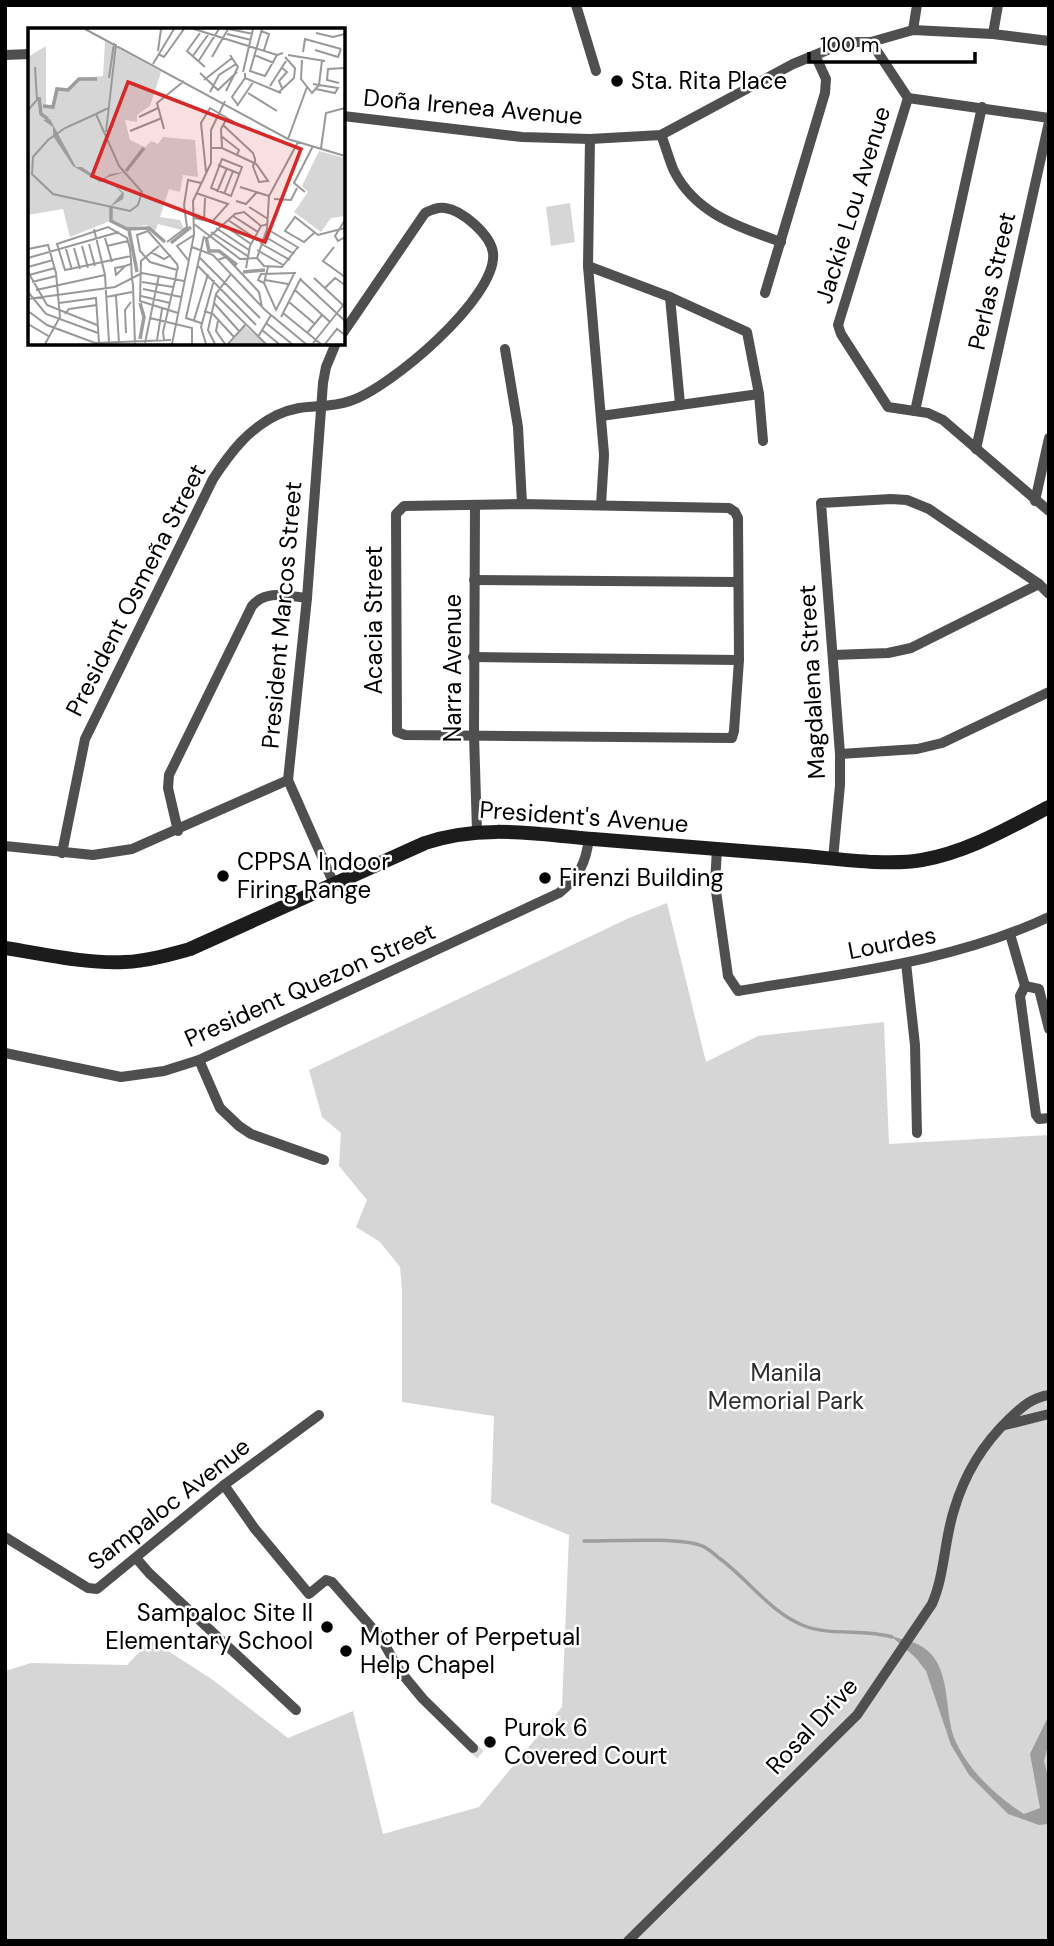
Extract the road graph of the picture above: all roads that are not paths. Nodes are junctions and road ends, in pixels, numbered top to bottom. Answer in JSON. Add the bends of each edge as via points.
{"nodes":[{"id":1,"x":576,"y":5,"type":"edge"},
{"id":2,"x":917,"y":5,"type":"edge"},
{"id":3,"x":998,"y":5,"type":"edge"},
{"id":4,"x":913,"y":30,"type":"junction"},
{"id":5,"x":993,"y":34,"type":"junction"},
{"id":6,"x":1049,"y":41,"type":"edge"},
{"id":7,"x":871,"y":43,"type":"junction"},
{"id":8,"x":28,"y":54,"type":"edge"},
{"id":9,"x":5,"y":55,"type":"edge"},
{"id":10,"x":815,"y":55,"type":"junction"},
{"id":11,"x":596,"y":71,"type":"dead end"},
{"id":12,"x":908,"y":98,"type":"junction"},
{"id":13,"x":982,"y":107,"type":"junction"},
{"id":14,"x":345,"y":116,"type":"edge"},
{"id":15,"x":1049,"y":120,"type":"edge"},
{"id":16,"x":662,"y":135,"type":"junction"},
{"id":17,"x":590,"y":139,"type":"junction"},
{"id":18,"x":781,"y":242,"type":"junction"},
{"id":19,"x":588,"y":265,"type":"junction"},
{"id":20,"x":765,"y":293,"type":"dead end"},
{"id":21,"x":670,"y":297,"type":"junction"},
{"id":22,"x":345,"y":330,"type":"edge"},
{"id":23,"x":335,"y":345,"type":"edge"},
{"id":24,"x":505,"y":349,"type":"dead end"},
{"id":25,"x":758,"y":394,"type":"junction"},
{"id":26,"x":680,"y":404,"type":"junction"},
{"id":27,"x":322,"y":406,"type":"junction"},
{"id":28,"x":915,"y":411,"type":"junction"},
{"id":29,"x":601,"y":416,"type":"junction"},
{"id":30,"x":1049,"y":438,"type":"edge"},
{"id":31,"x":763,"y":441,"type":"dead end"},
{"id":32,"x":976,"y":449,"type":"junction"},
{"id":33,"x":1035,"y":501,"type":"junction"},
{"id":34,"x":522,"y":504,"type":"junction"},
{"id":35,"x":475,"y":505,"type":"junction"},
{"id":36,"x":601,"y":505,"type":"junction"},
{"id":37,"x":1049,"y":511,"type":"edge"},
{"id":38,"x":474,"y":580,"type":"junction"},
{"id":39,"x":738,"y":582,"type":"junction"},
{"id":40,"x":1039,"y":583,"type":"junction"},
{"id":41,"x":1049,"y":594,"type":"edge"},
{"id":42,"x":307,"y":598,"type":"junction"},
{"id":43,"x":833,"y":655,"type":"junction"},
{"id":44,"x":473,"y":657,"type":"junction"},
{"id":45,"x":739,"y":660,"type":"junction"},
{"id":46,"x":1049,"y":692,"type":"edge"},
{"id":47,"x":474,"y":735,"type":"junction"},
{"id":48,"x":840,"y":754,"type":"junction"},
{"id":49,"x":288,"y":780,"type":"junction"},
{"id":50,"x":1049,"y":807,"type":"edge"},
{"id":51,"x":178,"y":831,"type":"junction"},
{"id":52,"x":477,"y":831,"type":"junction"},
{"id":53,"x":589,"y":838,"type":"junction"},
{"id":54,"x":5,"y":846,"type":"edge"},
{"id":55,"x":717,"y":849,"type":"junction"},
{"id":56,"x":62,"y":853,"type":"junction"},
{"id":57,"x":833,"y":859,"type":"junction"},
{"id":58,"x":334,"y":884,"type":"junction"},
{"id":59,"x":1049,"y":917,"type":"edge"},
{"id":60,"x":1010,"y":934,"type":"junction"},
{"id":61,"x":5,"y":948,"type":"edge"},
{"id":62,"x":906,"y":962,"type":"junction"},
{"id":63,"x":1025,"y":986,"type":"junction"},
{"id":64,"x":1049,"y":1029,"type":"edge"},
{"id":65,"x":5,"y":1053,"type":"edge"},
{"id":66,"x":200,"y":1060,"type":"junction"},
{"id":67,"x":1049,"y":1118,"type":"edge"},
{"id":68,"x":917,"y":1133,"type":"dead end"},
{"id":69,"x":324,"y":1160,"type":"dead end"},
{"id":70,"x":1049,"y":1395,"type":"edge"},
{"id":71,"x":1049,"y":1414,"type":"edge"},
{"id":72,"x":319,"y":1415,"type":"dead end"},
{"id":73,"x":1002,"y":1426,"type":"junction"},
{"id":74,"x":224,"y":1485,"type":"junction"},
{"id":75,"x":5,"y":1537,"type":"edge"},
{"id":76,"x":136,"y":1558,"type":"junction"},
{"id":77,"x":296,"y":1710,"type":"dead end"},
{"id":78,"x":473,"y":1748,"type":"tunnel mouth"},
{"id":79,"x":628,"y":1941,"type":"edge"}],
"edges":[{"from":1,"to":11,"type":"street"},
{"from":2,"to":4,"type":"street"},
{"from":3,"to":5,"type":"street"},
{"from":4,"to":5,"type":"street"},
{"from":4,"to":7,"type":"street","name":"Doña Irenea Avenue"},
{"from":5,"to":6,"type":"street"},
{"from":7,"to":10,"type":"street","name":"Doña Irenea Avenue","via":[[847,44]]},
{"from":7,"to":12,"type":"street","name":"Jackie Lou Avenue"},
{"from":8,"to":9,"type":"street"},
{"from":10,"to":16,"type":"street","name":"Doña Irenea Avenue"},
{"from":10,"to":18,"type":"street","via":[[826,79],[825,93]]},
{"from":12,"to":13,"type":"street","name":"Jackie Lou Avenue"},
{"from":12,"to":28,"type":"street","name":"Jackie Lou Avenue","via":[[838,325],[888,407]]},
{"from":13,"to":15,"type":"street","name":"Jackie Lou Avenue"},
{"from":13,"to":28,"type":"street"},
{"from":14,"to":17,"type":"street","name":"Doña Irenea Avenue","via":[[522,137]]},
{"from":15,"to":32,"type":"street","name":"Perlas Street"},
{"from":16,"to":17,"type":"street","name":"Doña Irenea Avenue"},
{"from":16,"to":18,"type":"street","via":[[675,172],[710,212]]},
{"from":17,"to":19,"type":"street"},
{"from":18,"to":20,"type":"street"},
{"from":19,"to":21,"type":"street"},
{"from":19,"to":29,"type":"street"},
{"from":21,"to":25,"type":"street","via":[[747,332]]},
{"from":21,"to":26,"type":"street"},
{"from":22,"to":27,"type":"street","name":"President Osmeña Street","via":[[425,213],[453,209],[484,232],[494,258],[484,282],[453,325],[363,395]]},
{"from":23,"to":27,"type":"street","name":"President Marcos Street","via":[[326,367]]},
{"from":24,"to":34,"type":"street","via":[[520,447]]},
{"from":25,"to":26,"type":"street"},
{"from":25,"to":31,"type":"street"},
{"from":26,"to":29,"type":"street"},
{"from":27,"to":42,"type":"street","name":"President Marcos Street"},
{"from":27,"to":56,"type":"street","name":"President Osmeña Street","via":[[309,405],[275,416],[241,441],[213,479],[85,739]]},
{"from":28,"to":32,"type":"street","name":"Jackie Lou Avenue","via":[[943,421]]},
{"from":29,"to":36,"type":"street"},
{"from":30,"to":33,"type":"street"},
{"from":32,"to":33,"type":"street","name":"Jackie Lou Avenue"},
{"from":33,"to":37,"type":"street","name":"Jackie Lou Avenue"},
{"from":34,"to":35,"type":"street"},
{"from":34,"to":36,"type":"street"},
{"from":35,"to":38,"type":"street","name":"Narra Avenue"},
{"from":35,"to":47,"type":"street","name":"Acacia Street","via":[[404,506],[396,514],[397,732]]},
{"from":36,"to":39,"type":"street","via":[[729,508],[738,518]]},
{"from":38,"to":39,"type":"street"},
{"from":38,"to":44,"type":"street","name":"Narra Avenue"},
{"from":39,"to":45,"type":"street"},
{"from":40,"to":41,"type":"street"},
{"from":40,"to":43,"type":"street","via":[[911,648]]},
{"from":40,"to":43,"type":"street","name":"Magdalena Street","via":[[929,509],[907,500],[821,503]]},
{"from":42,"to":49,"type":"street","name":"President Marcos Street"},
{"from":42,"to":51,"type":"street","via":[[270,594],[252,606],[169,775]]},
{"from":43,"to":48,"type":"street","name":"Magdalena Street"},
{"from":44,"to":45,"type":"street"},
{"from":44,"to":47,"type":"street","name":"Narra Avenue"},
{"from":45,"to":47,"type":"street","via":[[732,738]]},
{"from":46,"to":48,"type":"street","via":[[942,743]]},
{"from":47,"to":52,"type":"street","name":"Narra Avenue"},
{"from":48,"to":57,"type":"street","name":"Magdalena Street"},
{"from":49,"to":51,"type":"street"},
{"from":49,"to":58,"type":"street","name":"President Marcos Street"},
{"from":50,"to":57,"type":"street","name":"President's Avenue","via":[[984,841],[920,861]]},
{"from":51,"to":56,"type":"street","via":[[112,854]]},
{"from":52,"to":53,"type":"street","name":"President's Avenue"},
{"from":52,"to":58,"type":"street","name":"President's Avenue","via":[[425,843]]},
{"from":53,"to":55,"type":"street","name":"President's Avenue"},
{"from":53,"to":66,"type":"street","name":"President Quezon Street","via":[[586,860],[575,880],[559,893]]},
{"from":54,"to":56,"type":"street"},
{"from":55,"to":57,"type":"street","name":"President's Avenue"},
{"from":55,"to":62,"type":"street","name":"Lourdes","via":[[715,884],[728,976],[738,991]]},
{"from":58,"to":61,"type":"street","name":"President's Avenue","via":[[190,949],[156,958],[96,961]]},
{"from":59,"to":60,"type":"street","name":"Lourdes"},
{"from":60,"to":62,"type":"street","name":"Lourdes"},
{"from":60,"to":63,"type":"street"},
{"from":62,"to":68,"type":"street","via":[[915,1045]]},
{"from":63,"to":64,"type":"street","via":[[1039,989]]},
{"from":63,"to":67,"type":"street","via":[[1020,996],[1036,1115]]},
{"from":65,"to":66,"type":"street","name":"President Quezon Street","via":[[121,1077]]},
{"from":66,"to":69,"type":"street","via":[[220,1108],[239,1126],[251,1135]]},
{"from":70,"to":73,"type":"street","name":"Rosal Drive","via":[[1031,1400]]},
{"from":71,"to":73,"type":"street"},
{"from":72,"to":74,"type":"street","name":"Sampaloc Avenue"},
{"from":73,"to":79,"type":"street","name":"Rosal Drive","via":[[966,1478],[953,1511],[932,1604],[857,1715]]},
{"from":74,"to":76,"type":"street","name":"Sampaloc Avenue"},
{"from":74,"to":78,"type":"street","via":[[309,1594],[326,1580],[332,1582],[381,1638],[423,1699]]},
{"from":75,"to":76,"type":"street","name":"Sampaloc Avenue","via":[[88,1588],[103,1586]]},
{"from":76,"to":77,"type":"street"}]}
